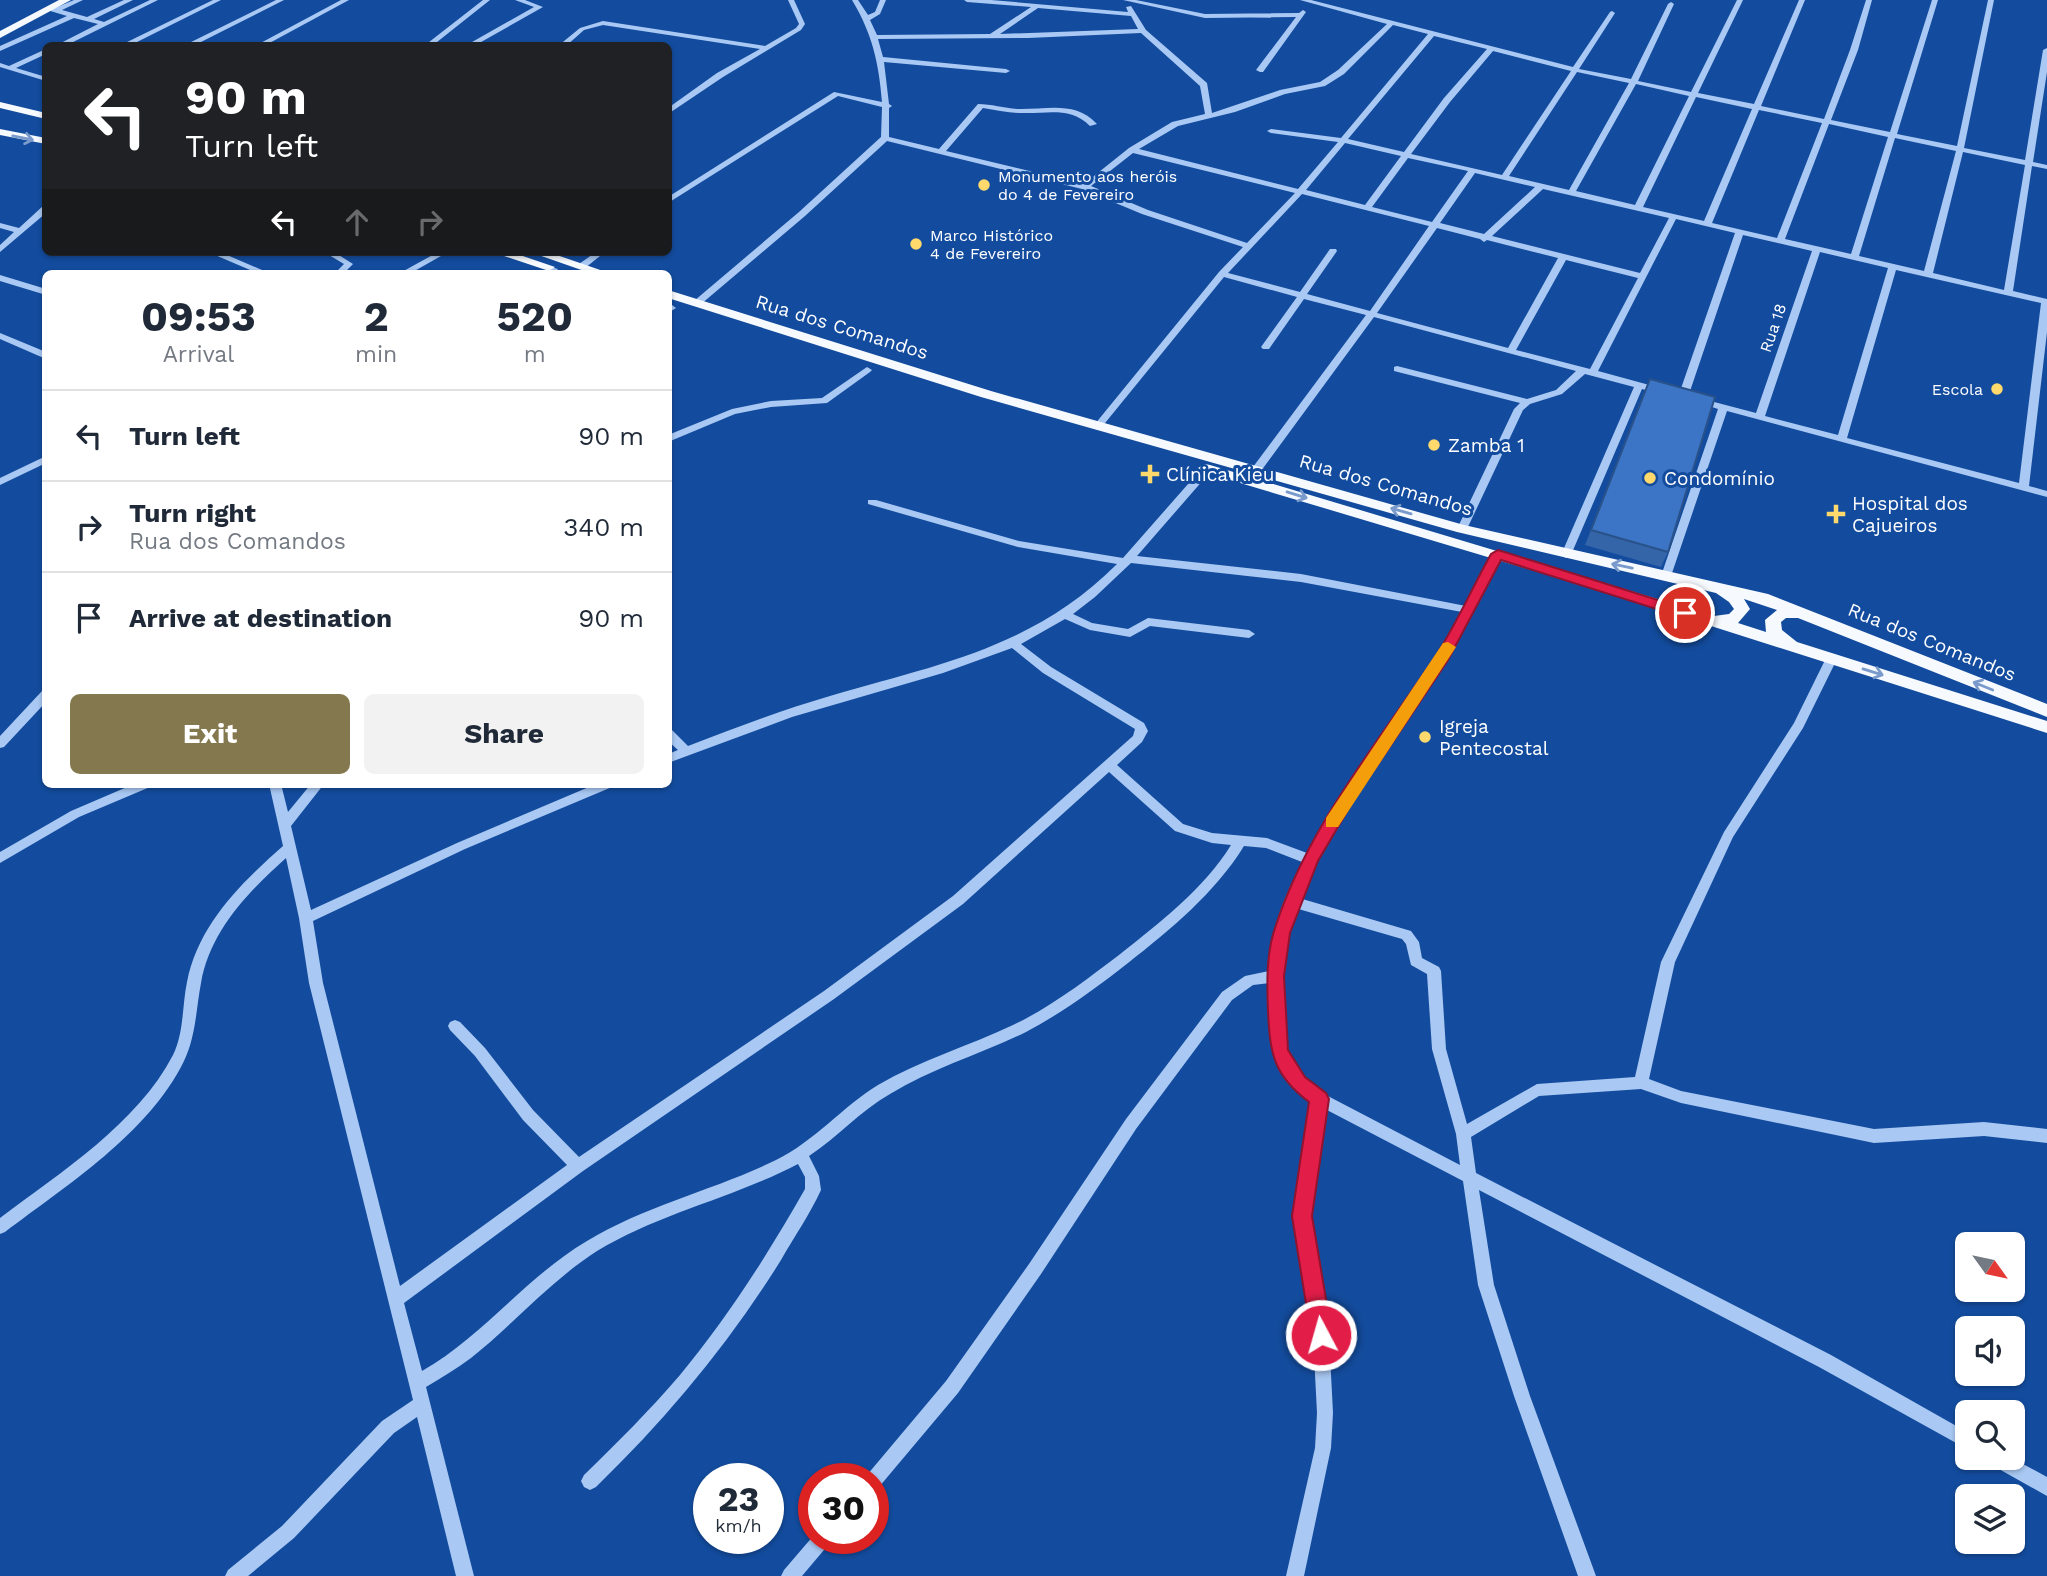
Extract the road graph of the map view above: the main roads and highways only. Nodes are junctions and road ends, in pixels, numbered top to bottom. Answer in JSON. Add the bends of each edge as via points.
{"nodes":[{"id":1,"x":66,"y":0,"type":"edge"},
{"id":2,"x":52,"y":6,"type":"edge"},
{"id":3,"x":0,"y":22,"type":"edge"},
{"id":4,"x":0,"y":35,"type":"edge"},
{"id":5,"x":5,"y":106,"type":"edge"},
{"id":6,"x":42,"y":116,"type":"edge"},
{"id":7,"x":0,"y":123,"type":"edge"},
{"id":8,"x":0,"y":132,"type":"edge"},
{"id":9,"x":42,"y":140,"type":"edge"},
{"id":10,"x":510,"y":256,"type":"edge"},
{"id":11,"x":549,"y":256,"type":"edge"},
{"id":12,"x":550,"y":270,"type":"edge"},
{"id":13,"x":594,"y":270,"type":"edge"},
{"id":14,"x":672,"y":305,"type":"edge"},
{"id":15,"x":672,"y":306,"type":"edge"},
{"id":16,"x":1713,"y":585,"type":"junction"},
{"id":17,"x":1821,"y":619,"type":"junction"},
{"id":18,"x":1706,"y":621,"type":"junction"},
{"id":19,"x":1807,"y":652,"type":"junction"},
{"id":20,"x":2047,"y":710,"type":"edge"},
{"id":21,"x":2047,"y":727,"type":"edge"}],
"edges":[{"from":1,"to":2,"type":"main road"},
{"from":2,"to":3,"type":"main road"},
{"from":2,"to":4,"type":"main road"},
{"from":5,"to":6,"type":"main road"},
{"from":5,"to":7,"type":"main road","via":[[12,117]]},
{"from":8,"to":9,"type":"main road","one_way":true},
{"from":10,"to":12,"type":"main road"},
{"from":11,"to":13,"type":"main road"},
{"from":16,"to":14,"type":"main road","name":"Rua dos Comandos","one_way":true,"via":[[1462,529],[1098,426],[697,303]]},
{"from":15,"to":18,"type":"main road","name":"Rua dos Comandos","one_way":true,"via":[[867,370],[1498,554]]},
{"from":16,"to":17,"type":"main road","name":"Rua dos Comandos"},
{"from":16,"to":18,"type":"main road","via":[[1735,598],[1742,609],[1734,619]]},
{"from":17,"to":19,"type":"main road","via":[[1783,612],[1773,620],[1774,632]]},
{"from":20,"to":17,"type":"main road","name":"Rua dos Comandos","one_way":true},
{"from":18,"to":19,"type":"main road","name":"Rua dos Comandos"},
{"from":19,"to":21,"type":"main road","name":"Rua dos Comandos","one_way":true}]}
